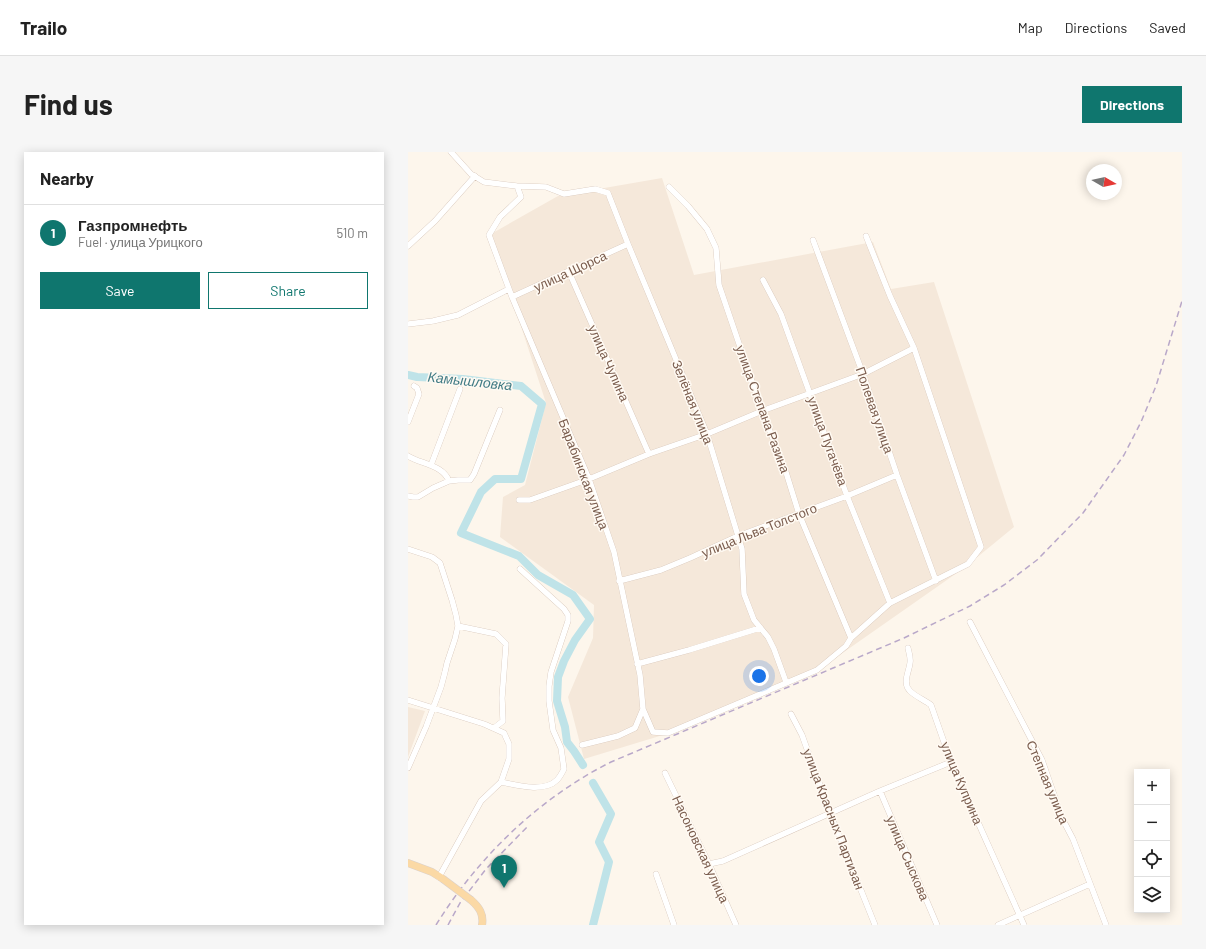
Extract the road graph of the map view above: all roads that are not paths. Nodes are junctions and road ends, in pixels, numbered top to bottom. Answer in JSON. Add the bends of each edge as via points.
{"nodes":[{"id":1,"x":451,"y":152,"type":"edge"},
{"id":2,"x":475,"y":176,"type":"junction"},
{"id":3,"x":517,"y":186,"type":"junction"},
{"id":4,"x":669,"y":187,"type":"dead end"},
{"id":5,"x":866,"y":236,"type":"dead end"},
{"id":6,"x":813,"y":240,"type":"dead end"},
{"id":7,"x":628,"y":244,"type":"junction"},
{"id":8,"x":408,"y":246,"type":"edge"},
{"id":9,"x":569,"y":272,"type":"junction"},
{"id":10,"x":763,"y":280,"type":"dead end"},
{"id":11,"x":509,"y":289,"type":"junction"},
{"id":12,"x":512,"y":297,"type":"junction"},
{"id":13,"x":408,"y":324,"type":"edge"},
{"id":14,"x":914,"y":348,"type":"junction"},
{"id":15,"x":863,"y":374,"type":"junction"},
{"id":16,"x":414,"y":386,"type":"dead end"},
{"id":17,"x":460,"y":389,"type":"dead end"},
{"id":18,"x":810,"y":393,"type":"junction"},
{"id":19,"x":500,"y":410,"type":"dead end"},
{"id":20,"x":762,"y":411,"type":"junction"},
{"id":21,"x":408,"y":422,"type":"edge"},
{"id":22,"x":707,"y":434,"type":"junction"},
{"id":23,"x":649,"y":454,"type":"junction"},
{"id":24,"x":408,"y":456,"type":"edge"},
{"id":25,"x":431,"y":465,"type":"junction"},
{"id":26,"x":897,"y":475,"type":"junction"},
{"id":27,"x":589,"y":479,"type":"junction"},
{"id":28,"x":449,"y":481,"type":"junction"},
{"id":29,"x":408,"y":496,"type":"edge"},
{"id":30,"x":847,"y":496,"type":"junction"},
{"id":31,"x":519,"y":500,"type":"dead end"},
{"id":32,"x":799,"y":514,"type":"junction"},
{"id":33,"x":738,"y":536,"type":"junction"},
{"id":34,"x":408,"y":549,"type":"edge"},
{"id":35,"x":520,"y":569,"type":"dead end"},
{"id":36,"x":619,"y":581,"type":"junction"},
{"id":37,"x":936,"y":581,"type":"junction"},
{"id":38,"x":890,"y":603,"type":"junction"},
{"id":39,"x":970,"y":622,"type":"dead end"},
{"id":40,"x":458,"y":626,"type":"junction"},
{"id":41,"x":760,"y":628,"type":"junction"},
{"id":42,"x":851,"y":638,"type":"junction"},
{"id":43,"x":908,"y":648,"type":"dead end"},
{"id":44,"x":637,"y":664,"type":"junction"},
{"id":45,"x":786,"y":682,"type":"junction"},
{"id":46,"x":408,"y":700,"type":"edge"},
{"id":47,"x":432,"y":708,"type":"junction"},
{"id":48,"x":643,"y":709,"type":"junction"},
{"id":49,"x":791,"y":714,"type":"dead end"},
{"id":50,"x":494,"y":728,"type":"junction"},
{"id":51,"x":582,"y":745,"type":"dead end"},
{"id":52,"x":951,"y":762,"type":"junction"},
{"id":53,"x":408,"y":768,"type":"edge"},
{"id":54,"x":665,"y":773,"type":"dead end"},
{"id":55,"x":501,"y":782,"type":"junction"},
{"id":56,"x":880,"y":791,"type":"junction"},
{"id":57,"x":830,"y":813,"type":"junction"},
{"id":58,"x":408,"y":863,"type":"edge"},
{"id":59,"x":709,"y":864,"type":"junction"},
{"id":60,"x":656,"y":874,"type":"dead end"},
{"id":61,"x":441,"y":878,"type":"junction"},
{"id":62,"x":1090,"y":884,"type":"junction"},
{"id":63,"x":1020,"y":916,"type":"junction"},
{"id":64,"x":482,"y":925,"type":"edge"},
{"id":65,"x":674,"y":925,"type":"edge"},
{"id":66,"x":736,"y":925,"type":"edge"},
{"id":67,"x":875,"y":925,"type":"edge"},
{"id":68,"x":937,"y":925,"type":"edge"},
{"id":69,"x":998,"y":925,"type":"edge"},
{"id":70,"x":1024,"y":925,"type":"edge"},
{"id":71,"x":1106,"y":925,"type":"edge"}],
"edges":[{"from":1,"to":2,"type":"street"},
{"from":2,"to":3,"type":"street","via":[[484,182]]},
{"from":2,"to":8,"type":"street","via":[[435,221]]},
{"from":3,"to":7,"type":"street","name":"Зелёная улица","via":[[546,187],[564,194],[595,189],[608,193]]},
{"from":3,"to":11,"type":"street","name":"Барабинская улица","via":[[521,197],[500,217],[488,235]]},
{"from":4,"to":20,"type":"street","name":"улица Степана Разина","via":[[707,229],[716,248],[719,285]]},
{"from":5,"to":14,"type":"street"},
{"from":6,"to":15,"type":"street","name":"Полевая улица"},
{"from":7,"to":9,"type":"street","name":"улица Щорса"},
{"from":7,"to":22,"type":"street","name":"Зелёная улица"},
{"from":9,"to":12,"type":"street","name":"улица Щорса"},
{"from":9,"to":23,"type":"street","name":"улица Чупина"},
{"from":10,"to":18,"type":"street","name":"улица Пугачёва","via":[[781,314]]},
{"from":11,"to":12,"type":"street","name":"Барабинская улица"},
{"from":11,"to":13,"type":"street","via":[[458,315]]},
{"from":12,"to":27,"type":"street","name":"Барабинская улица"},
{"from":14,"to":15,"type":"street"},
{"from":14,"to":37,"type":"street","via":[[981,548],[968,564]]},
{"from":15,"to":18,"type":"street"},
{"from":15,"to":26,"type":"street","name":"Полевая улица"},
{"from":16,"to":21,"type":"street","via":[[419,394]]},
{"from":17,"to":25,"type":"street"},
{"from":18,"to":20,"type":"street"},
{"from":18,"to":30,"type":"street","name":"улица Пугачёва"},
{"from":19,"to":28,"type":"street","via":[[470,480]]},
{"from":20,"to":22,"type":"street"},
{"from":20,"to":32,"type":"street","name":"улица Степана Разина","via":[[785,468]]},
{"from":22,"to":23,"type":"street"},
{"from":22,"to":33,"type":"street","name":"Зелёная улица"},
{"from":23,"to":27,"type":"street"},
{"from":24,"to":25,"type":"street"},
{"from":25,"to":28,"type":"street","via":[[444,472]]},
{"from":26,"to":30,"type":"street","name":"улица Льва Толстого"},
{"from":26,"to":37,"type":"street","name":"Полевая улица"},
{"from":27,"to":31,"type":"street","via":[[530,500]]},
{"from":27,"to":36,"type":"street","name":"Барабинская улица","via":[[614,552]]},
{"from":28,"to":29,"type":"street","via":[[418,497]]},
{"from":30,"to":32,"type":"street","name":"улица Льва Толстого"},
{"from":30,"to":38,"type":"street","name":"улица Пугачёва"},
{"from":32,"to":33,"type":"street","name":"улица Льва Толстого"},
{"from":32,"to":42,"type":"street","name":"улица Степана Разина"},
{"from":33,"to":36,"type":"street","name":"улица Льва Толстого","via":[[661,570]]},
{"from":33,"to":41,"type":"street","name":"Зелёная улица","via":[[742,549],[744,594],[754,620]]},
{"from":34,"to":40,"type":"street","via":[[440,563]]},
{"from":35,"to":55,"type":"street","via":[[568,615],[549,686],[553,730],[561,748],[564,769],[556,781],[546,786],[534,788]]},
{"from":36,"to":44,"type":"street","name":"Барабинская улица"},
{"from":37,"to":38,"type":"street"},
{"from":38,"to":42,"type":"street"},
{"from":39,"to":62,"type":"street","name":"Степная улица","via":[[1042,760],[1050,788]]},
{"from":40,"to":47,"type":"street","via":[[446,672]]},
{"from":40,"to":50,"type":"street","via":[[496,634],[506,644],[502,698],[504,721]]},
{"from":41,"to":44,"type":"street"},
{"from":41,"to":45,"type":"street","name":"Зелёная улица","via":[[774,649]]},
{"from":42,"to":45,"type":"street","via":[[846,646],[817,670]]},
{"from":43,"to":52,"type":"street","name":"улица Куприна","via":[[911,662],[906,684],[909,690],[931,705]]},
{"from":44,"to":48,"type":"street","name":"Барабинская улица"},
{"from":45,"to":48,"type":"street","via":[[668,733],[653,732]]},
{"from":46,"to":47,"type":"street"},
{"from":47,"to":50,"type":"street"},
{"from":47,"to":53,"type":"street"},
{"from":48,"to":51,"type":"street","name":"Барабинская улица","via":[[635,728],[618,736]]},
{"from":49,"to":57,"type":"street","name":"улица Красных Партизан","via":[[802,735]]},
{"from":50,"to":55,"type":"street","via":[[504,733],[509,744],[509,759]]},
{"from":52,"to":56,"type":"street"},
{"from":52,"to":63,"type":"street","name":"улица Куприна"},
{"from":54,"to":59,"type":"street","name":"Насоновская улица"},
{"from":55,"to":61,"type":"street","via":[[481,801]]},
{"from":56,"to":57,"type":"street"},
{"from":56,"to":68,"type":"street","name":"улица Сыскова"},
{"from":57,"to":59,"type":"street","via":[[723,861]]},
{"from":57,"to":67,"type":"street","name":"улица Красных Партизан"},
{"from":58,"to":61,"type":"main road"},
{"from":59,"to":66,"type":"street","name":"Насоновская улица"},
{"from":60,"to":65,"type":"street"},
{"from":61,"to":64,"type":"main road","bridge":true,"via":[[480,909]]},
{"from":62,"to":63,"type":"street"},
{"from":62,"to":71,"type":"street","name":"Степная улица"},
{"from":63,"to":69,"type":"street"},
{"from":63,"to":70,"type":"street","name":"улица Куприна"}]}
